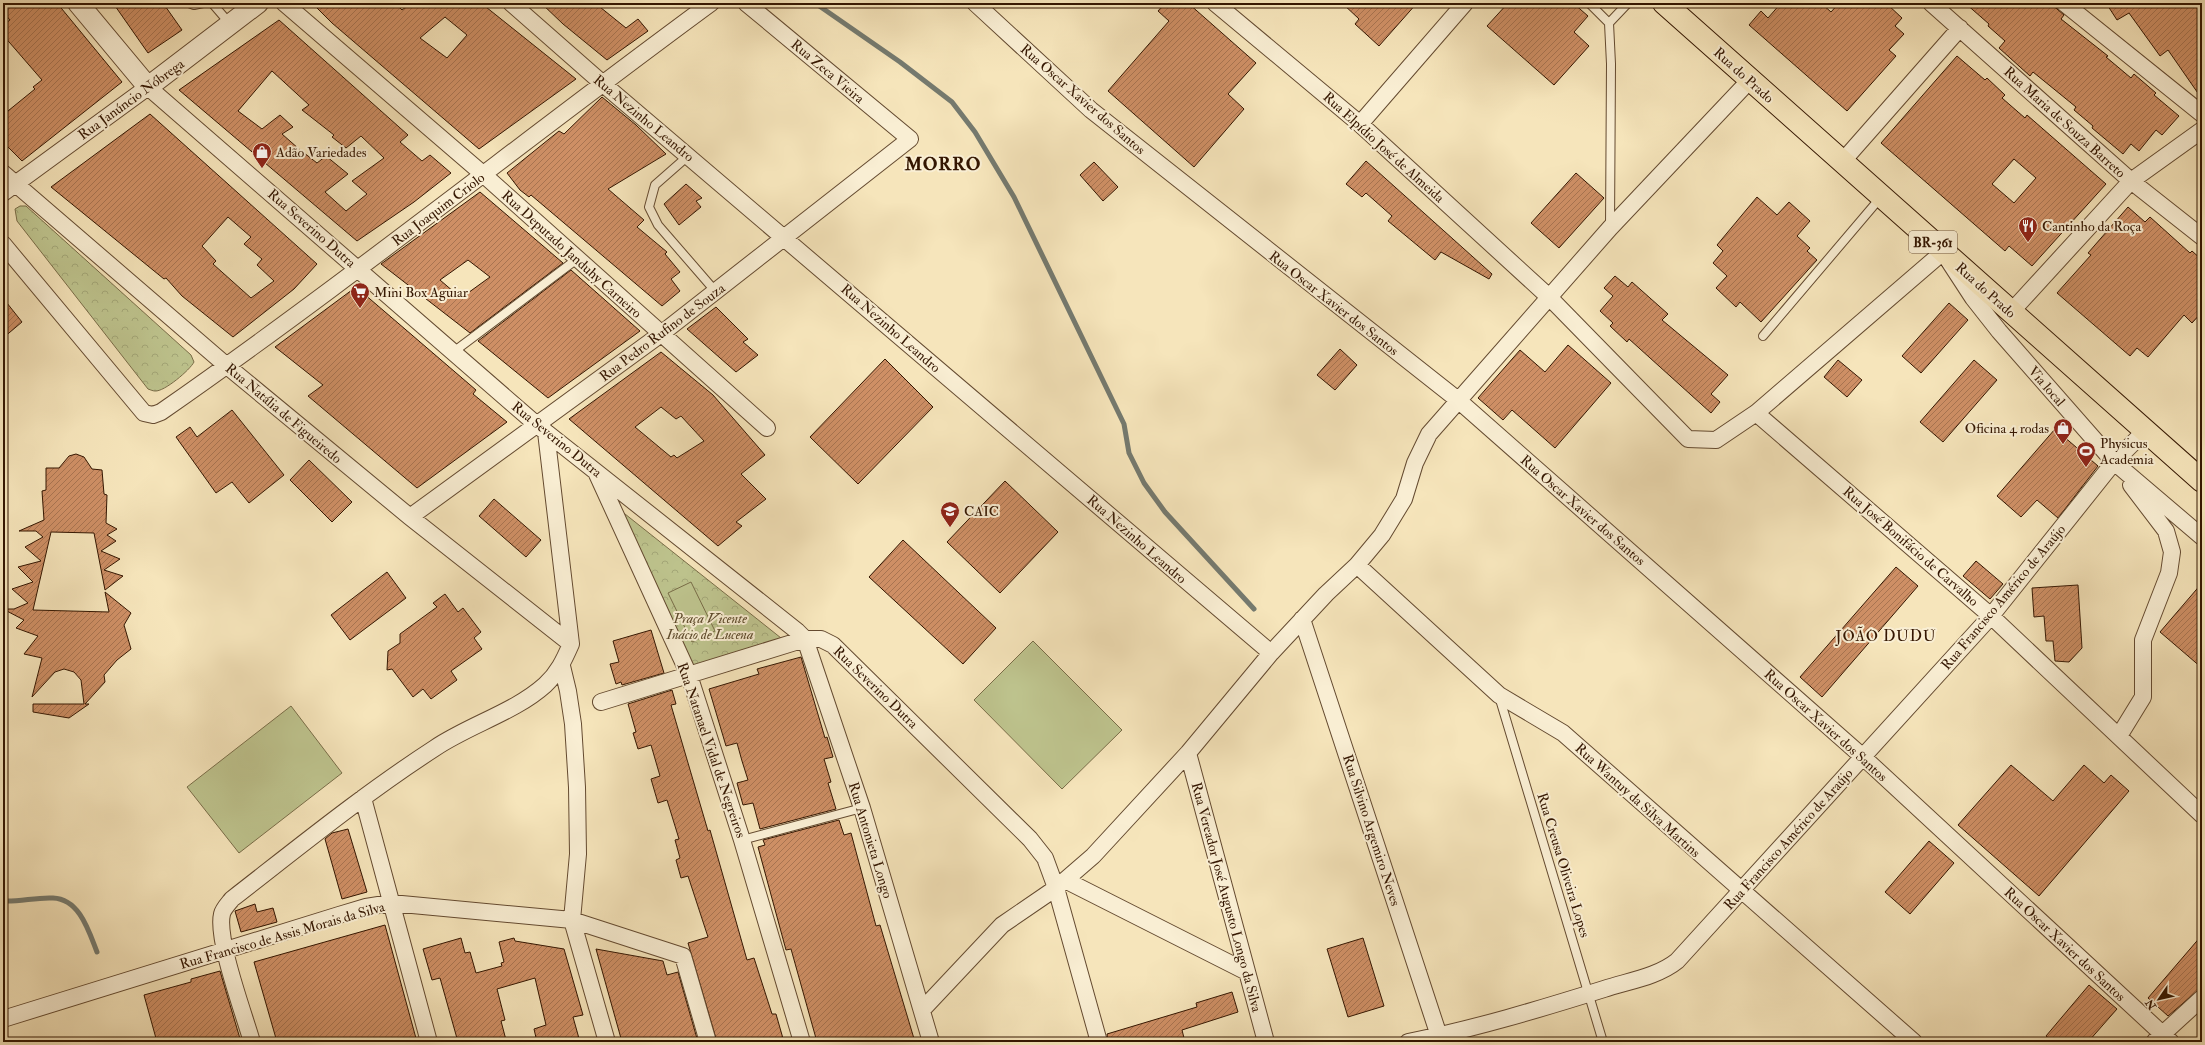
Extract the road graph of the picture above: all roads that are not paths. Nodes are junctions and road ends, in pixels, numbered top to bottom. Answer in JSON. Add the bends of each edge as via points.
{"nodes":[{"id":1,"x":78,"y":3,"type":"edge"},
{"id":2,"x":189,"y":3,"type":"edge"},
{"id":3,"x":203,"y":3,"type":"edge"},
{"id":4,"x":212,"y":3,"type":"edge"},
{"id":5,"x":258,"y":3,"type":"edge"},
{"id":6,"x":284,"y":3,"type":"edge"},
{"id":7,"x":511,"y":3,"type":"edge"},
{"id":8,"x":711,"y":3,"type":"edge"},
{"id":9,"x":746,"y":3,"type":"edge"},
{"id":10,"x":975,"y":3,"type":"edge"},
{"id":11,"x":1215,"y":3,"type":"edge"},
{"id":12,"x":1589,"y":3,"type":"edge"},
{"id":13,"x":1628,"y":3,"type":"edge"},
{"id":14,"x":1664,"y":3,"type":"edge"},
{"id":15,"x":1930,"y":3,"type":"edge"},
{"id":16,"x":2064,"y":3,"type":"edge"},
{"id":17,"x":1459,"y":5,"type":"edge"},
{"id":18,"x":1609,"y":23,"type":"junction"},
{"id":19,"x":231,"y":25,"type":"junction"},
{"id":20,"x":1960,"y":28,"type":"junction"},
{"id":21,"x":1750,"y":80,"type":"junction"},
{"id":22,"x":602,"y":83,"type":"junction"},
{"id":23,"x":148,"y":87,"type":"junction"},
{"id":24,"x":2202,"y":114,"type":"edge"},
{"id":25,"x":1360,"y":124,"type":"junction"},
{"id":26,"x":2202,"y":130,"type":"edge"},
{"id":27,"x":910,"y":139,"type":"joint"},
{"id":28,"x":688,"y":156,"type":"junction"},
{"id":29,"x":1842,"y":162,"type":"junction"},
{"id":30,"x":3,"y":173,"type":"edge"},
{"id":31,"x":484,"y":175,"type":"junction"},
{"id":32,"x":2131,"y":181,"type":"junction"},
{"id":33,"x":9,"y":188,"type":"edge"},
{"id":34,"x":1882,"y":197,"type":"junction"},
{"id":35,"x":1610,"y":228,"type":"junction"},
{"id":36,"x":785,"y":238,"type":"junction"},
{"id":37,"x":2202,"y":238,"type":"edge"},
{"id":38,"x":3,"y":244,"type":"edge"},
{"id":39,"x":1943,"y":252,"type":"junction"},
{"id":40,"x":577,"y":259,"type":"junction"},
{"id":41,"x":359,"y":269,"type":"junction"},
{"id":42,"x":716,"y":292,"type":"junction"},
{"id":43,"x":1549,"y":297,"type":"junction"},
{"id":44,"x":2012,"y":312,"type":"junction"},
{"id":45,"x":661,"y":334,"type":"junction"},
{"id":46,"x":1763,"y":336,"type":"dead end"},
{"id":47,"x":452,"y":353,"type":"junction"},
{"id":48,"x":227,"y":366,"type":"junction"},
{"id":49,"x":1458,"y":400,"type":"junction"},
{"id":50,"x":1756,"y":413,"type":"junction"},
{"id":51,"x":767,"y":428,"type":"dead end"},
{"id":52,"x":542,"y":429,"type":"junction"},
{"id":53,"x":2145,"y":431,"type":"junction"},
{"id":54,"x":2114,"y":462,"type":"junction"},
{"id":55,"x":594,"y":469,"type":"junction"},
{"id":56,"x":2202,"y":481,"type":"edge"},
{"id":57,"x":410,"y":517,"type":"junction"},
{"id":58,"x":2202,"y":537,"type":"edge"},
{"id":59,"x":1357,"y":565,"type":"junction"},
{"id":60,"x":1991,"y":616,"type":"junction"},
{"id":61,"x":1302,"y":619,"type":"junction"},
{"id":62,"x":805,"y":639,"type":"junction"},
{"id":63,"x":571,"y":644,"type":"junction"},
{"id":64,"x":1271,"y":653,"type":"junction"},
{"id":65,"x":562,"y":666,"type":"junction"},
{"id":66,"x":689,"y":675,"type":"junction"},
{"id":67,"x":1499,"y":695,"type":"junction"},
{"id":68,"x":601,"y":702,"type":"dead end"},
{"id":69,"x":2119,"y":736,"type":"junction"},
{"id":70,"x":1188,"y":753,"type":"junction"},
{"id":71,"x":1863,"y":757,"type":"junction"},
{"id":72,"x":363,"y":798,"type":"junction"},
{"id":73,"x":862,"y":808,"type":"junction"},
{"id":74,"x":2202,"y":815,"type":"edge"},
{"id":75,"x":742,"y":840,"type":"junction"},
{"id":76,"x":1060,"y":884,"type":"junction"},
{"id":77,"x":1740,"y":891,"type":"junction"},
{"id":78,"x":391,"y":903,"type":"junction"},
{"id":79,"x":572,"y":920,"type":"junction"},
{"id":80,"x":225,"y":951,"type":"junction"},
{"id":81,"x":1247,"y":972,"type":"junction"},
{"id":82,"x":1589,"y":994,"type":"junction"},
{"id":83,"x":2202,"y":998,"type":"edge"},
{"id":84,"x":922,"y":1010,"type":"junction"},
{"id":85,"x":3,"y":1019,"type":"edge"},
{"id":86,"x":1440,"y":1039,"type":"edge"},
{"id":87,"x":1602,"y":1039,"type":"edge"},
{"id":88,"x":2162,"y":1039,"type":"edge"},
{"id":89,"x":252,"y":1042,"type":"edge"},
{"id":90,"x":429,"y":1042,"type":"edge"},
{"id":91,"x":607,"y":1042,"type":"edge"},
{"id":92,"x":708,"y":1042,"type":"edge"},
{"id":93,"x":802,"y":1042,"type":"edge"},
{"id":94,"x":931,"y":1042,"type":"edge"},
{"id":95,"x":1100,"y":1042,"type":"edge"},
{"id":96,"x":1266,"y":1042,"type":"edge"},
{"id":97,"x":1408,"y":1042,"type":"edge"},
{"id":98,"x":1609,"y":1042,"type":"edge"},
{"id":99,"x":1914,"y":1042,"type":"edge"}],
"edges":[{"from":1,"to":23,"type":"street","name":"Rua Severino Dutra"},
{"from":2,"to":3,"type":"lane"},
{"from":4,"to":19,"type":"lane"},
{"from":5,"to":19,"type":"street","name":"Rua Janúncio Nóbrega"},
{"from":6,"to":31,"type":"street","name":"Rua Deputado Janduhy Carneiro"},
{"from":7,"to":22,"type":"street","name":"Rua Nezinho Leandro"},
{"from":8,"to":22,"type":"street","name":"Rua Joaquim Criolo"},
{"from":9,"to":27,"type":"street","name":"Rua Zeca Vieira"},
{"from":10,"to":49,"type":"street","name":"Rua Oscar Xavier dos Santos","via":[[1091,110]]},
{"from":11,"to":25,"type":"street","name":"Rua Elpídio José de Almeida"},
{"from":12,"to":18,"type":"lane"},
{"from":13,"to":18,"type":"lane"},
{"from":14,"to":21,"type":"main road","name":"Rua do Prado","number":"BR-361"},
{"from":15,"to":20,"type":"street","name":"Rua Maria de Souza Barreto"},
{"from":16,"to":24,"type":"street"},
{"from":17,"to":25,"type":"street"},
{"from":18,"to":35,"type":"lane","via":[[1612,64]]},
{"from":19,"to":23,"type":"street","name":"Rua Janúncio Nóbrega"},
{"from":20,"to":29,"type":"street"},
{"from":20,"to":32,"type":"street","name":"Rua Maria de Souza Barreto"},
{"from":21,"to":29,"type":"main road","name":"Rua do Prado","number":"BR-361"},
{"from":21,"to":35,"type":"street"},
{"from":22,"to":28,"type":"street","name":"Rua Nezinho Leandro"},
{"from":22,"to":31,"type":"street","name":"Rua Joaquim Criolo"},
{"from":23,"to":33,"type":"street","name":"Rua Janúncio Nóbrega"},
{"from":23,"to":41,"type":"street","name":"Rua Severino Dutra"},
{"from":25,"to":43,"type":"street","name":"Rua Elpídio José de Almeida"},
{"from":26,"to":32,"type":"street"},
{"from":27,"to":36,"type":"street","name":"Rua Pedro Rufino de Souza"},
{"from":28,"to":36,"type":"street","name":"Rua Nezinho Leandro"},
{"from":28,"to":42,"type":"lane","via":[[655,185],[648,207],[658,224]]},
{"from":29,"to":34,"type":"main road","name":"Rua do Prado","number":"BR-361"},
{"from":30,"to":33,"type":"street","name":"Rua Natália de Figueiredo"},
{"from":31,"to":40,"type":"street","name":"Rua Deputado Janduhy Carneiro"},
{"from":31,"to":41,"type":"street","name":"Rua Joaquim Criolo"},
{"from":32,"to":37,"type":"street","name":"Rua Maria de Souza Barreto"},
{"from":32,"to":44,"type":"street"},
{"from":33,"to":48,"type":"street","name":"Rua Natália de Figueiredo"},
{"from":34,"to":39,"type":"main road","name":"Rua do Prado","number":"BR-361"},
{"from":34,"to":46,"type":"lane"},
{"from":35,"to":43,"type":"street"},
{"from":36,"to":42,"type":"street","name":"Rua Pedro Rufino de Souza"},
{"from":36,"to":64,"type":"street","name":"Rua Nezinho Leandro"},
{"from":38,"to":48,"type":"street","name":"Rua Joaquim Criolo","via":[[144,414],[153,415],[161,412]]},
{"from":39,"to":44,"type":"main road","name":"Rua do Prado","number":"BR-361"},
{"from":39,"to":50,"type":"street","name":"Rua Elpídio José de Almeida"},
{"from":39,"to":54,"type":"street","name":"Via local","via":[[1999,331]]},
{"from":40,"to":45,"type":"street","name":"Rua Deputado Janduhy Carneiro"},
{"from":40,"to":47,"type":"lane"},
{"from":41,"to":47,"type":"street","name":"Rua Severino Dutra"},
{"from":41,"to":48,"type":"street","name":"Rua Joaquim Criolo"},
{"from":42,"to":45,"type":"street","name":"Rua Pedro Rufino de Souza"},
{"from":43,"to":49,"type":"street"},
{"from":43,"to":50,"type":"street","name":"Rua Elpídio José de Almeida","via":[[1688,439],[1716,440]]},
{"from":44,"to":53,"type":"main road","name":"Rua do Prado","number":"BR-361"},
{"from":45,"to":51,"type":"street","name":"Rua Deputado Janduhy Carneiro"},
{"from":45,"to":52,"type":"street","name":"Rua Pedro Rufino de Souza"},
{"from":47,"to":52,"type":"street","name":"Rua Severino Dutra"},
{"from":48,"to":57,"type":"street","name":"Rua Natália de Figueiredo"},
{"from":49,"to":59,"type":"street","via":[[1429,434],[1414,463],[1404,499],[1382,535]]},
{"from":49,"to":71,"type":"street","name":"Rua Oscar Xavier dos Santos"},
{"from":50,"to":60,"type":"street","name":"Rua José Bonifácio de Carvalho"},
{"from":52,"to":55,"type":"street","name":"Rua Severino Dutra"},
{"from":52,"to":57,"type":"street","name":"Rua Pedro Rufino de Souza"},
{"from":52,"to":63,"type":"street"},
{"from":53,"to":54,"type":"street","name":"Rua Francisco Américo de Araújo"},
{"from":53,"to":56,"type":"main road","name":"Rua do Prado","number":"BR-361"},
{"from":54,"to":58,"type":"street","name":"Via local"},
{"from":54,"to":60,"type":"street","name":"Rua Francisco Américo de Araújo"},
{"from":54,"to":69,"type":"street","via":[[2166,531],[2172,552],[2169,573],[2143,640],[2143,697]]},
{"from":55,"to":62,"type":"street","name":"Rua Severino Dutra"},
{"from":55,"to":66,"type":"street","name":"Rua Natanael Vidal de Negreiros"},
{"from":57,"to":63,"type":"street","name":"Rua Natália de Figueiredo"},
{"from":59,"to":61,"type":"street"},
{"from":59,"to":67,"type":"street","name":"Rua Wantuy da Silva Martins"},
{"from":60,"to":69,"type":"street","name":"Rua José Bonifácio de Carvalho"},
{"from":60,"to":71,"type":"street","name":"Rua Francisco Américo de Araújo"},
{"from":61,"to":64,"type":"street"},
{"from":61,"to":86,"type":"street","name":"Rua Silvino Argemiro Neves"},
{"from":62,"to":66,"type":"street"},
{"from":62,"to":73,"type":"street","name":"Rua Antonieta Longo"},
{"from":62,"to":76,"type":"street","name":"Rua Severino Dutra","via":[[821,639],[833,645],[1030,839]]},
{"from":63,"to":65,"type":"street"},
{"from":64,"to":70,"type":"street"},
{"from":65,"to":72,"type":"street","via":[[546,684],[526,700],[465,729]]},
{"from":65,"to":79,"type":"street","via":[[571,711],[577,787],[578,854]]},
{"from":66,"to":68,"type":"street"},
{"from":66,"to":75,"type":"street","name":"Rua Natanael Vidal de Negreiros"},
{"from":67,"to":77,"type":"street","name":"Rua Wantuy da Silva Martins","via":[[1563,733]]},
{"from":67,"to":82,"type":"lane","name":"Rua Creusa Oliveira Lopes"},
{"from":69,"to":74,"type":"street","name":"Rua José Bonifácio de Carvalho"},
{"from":70,"to":76,"type":"street","via":[[1093,856]]},
{"from":70,"to":81,"type":"street","name":"Rua Vereador José Augusto Longo da Silva"},
{"from":71,"to":77,"type":"street","name":"Rua Francisco Américo de Araújo"},
{"from":71,"to":88,"type":"street","name":"Rua Oscar Xavier dos Santos"},
{"from":72,"to":78,"type":"street"},
{"from":72,"to":80,"type":"street","via":[[232,898],[222,913],[221,930]]},
{"from":73,"to":75,"type":"lane"},
{"from":73,"to":84,"type":"street","name":"Rua Antonieta Longo"},
{"from":75,"to":93,"type":"street","name":"Rua Natanael Vidal de Negreiros"},
{"from":76,"to":81,"type":"street"},
{"from":76,"to":84,"type":"street","via":[[1002,925]]},
{"from":76,"to":95,"type":"street","name":"Rua Severino Dutra"},
{"from":77,"to":82,"type":"street","name":"Rua Francisco Américo de Araújo","via":[[1690,948],[1669,967]]},
{"from":77,"to":99,"type":"street","name":"Rua Wantuy da Silva Martins"},
{"from":78,"to":79,"type":"street","name":"Rua Francisco de Assis Morais da Silva"},
{"from":78,"to":80,"type":"street","name":"Rua Francisco de Assis Morais da Silva","via":[[353,911]]},
{"from":78,"to":90,"type":"street"},
{"from":79,"to":91,"type":"street"},
{"from":79,"to":92,"type":"street","name":"Rua Francisco de Assis Morais da Silva","via":[[683,956]]},
{"from":80,"to":85,"type":"street","name":"Rua Francisco de Assis Morais da Silva"},
{"from":80,"to":89,"type":"street"},
{"from":81,"to":96,"type":"street","name":"Rua Vereador José Augusto Longo da Silva"},
{"from":82,"to":86,"type":"street","name":"Rua Francisco Américo de Araújo"},
{"from":82,"to":87,"type":"lane","name":"Rua Creusa Oliveira Lopes"},
{"from":83,"to":88,"type":"street"},
{"from":84,"to":94,"type":"street","name":"Rua Antonieta Longo"},
{"from":86,"to":97,"type":"street","name":"Rua Francisco Américo de Araújo"},
{"from":87,"to":98,"type":"lane"}]}
